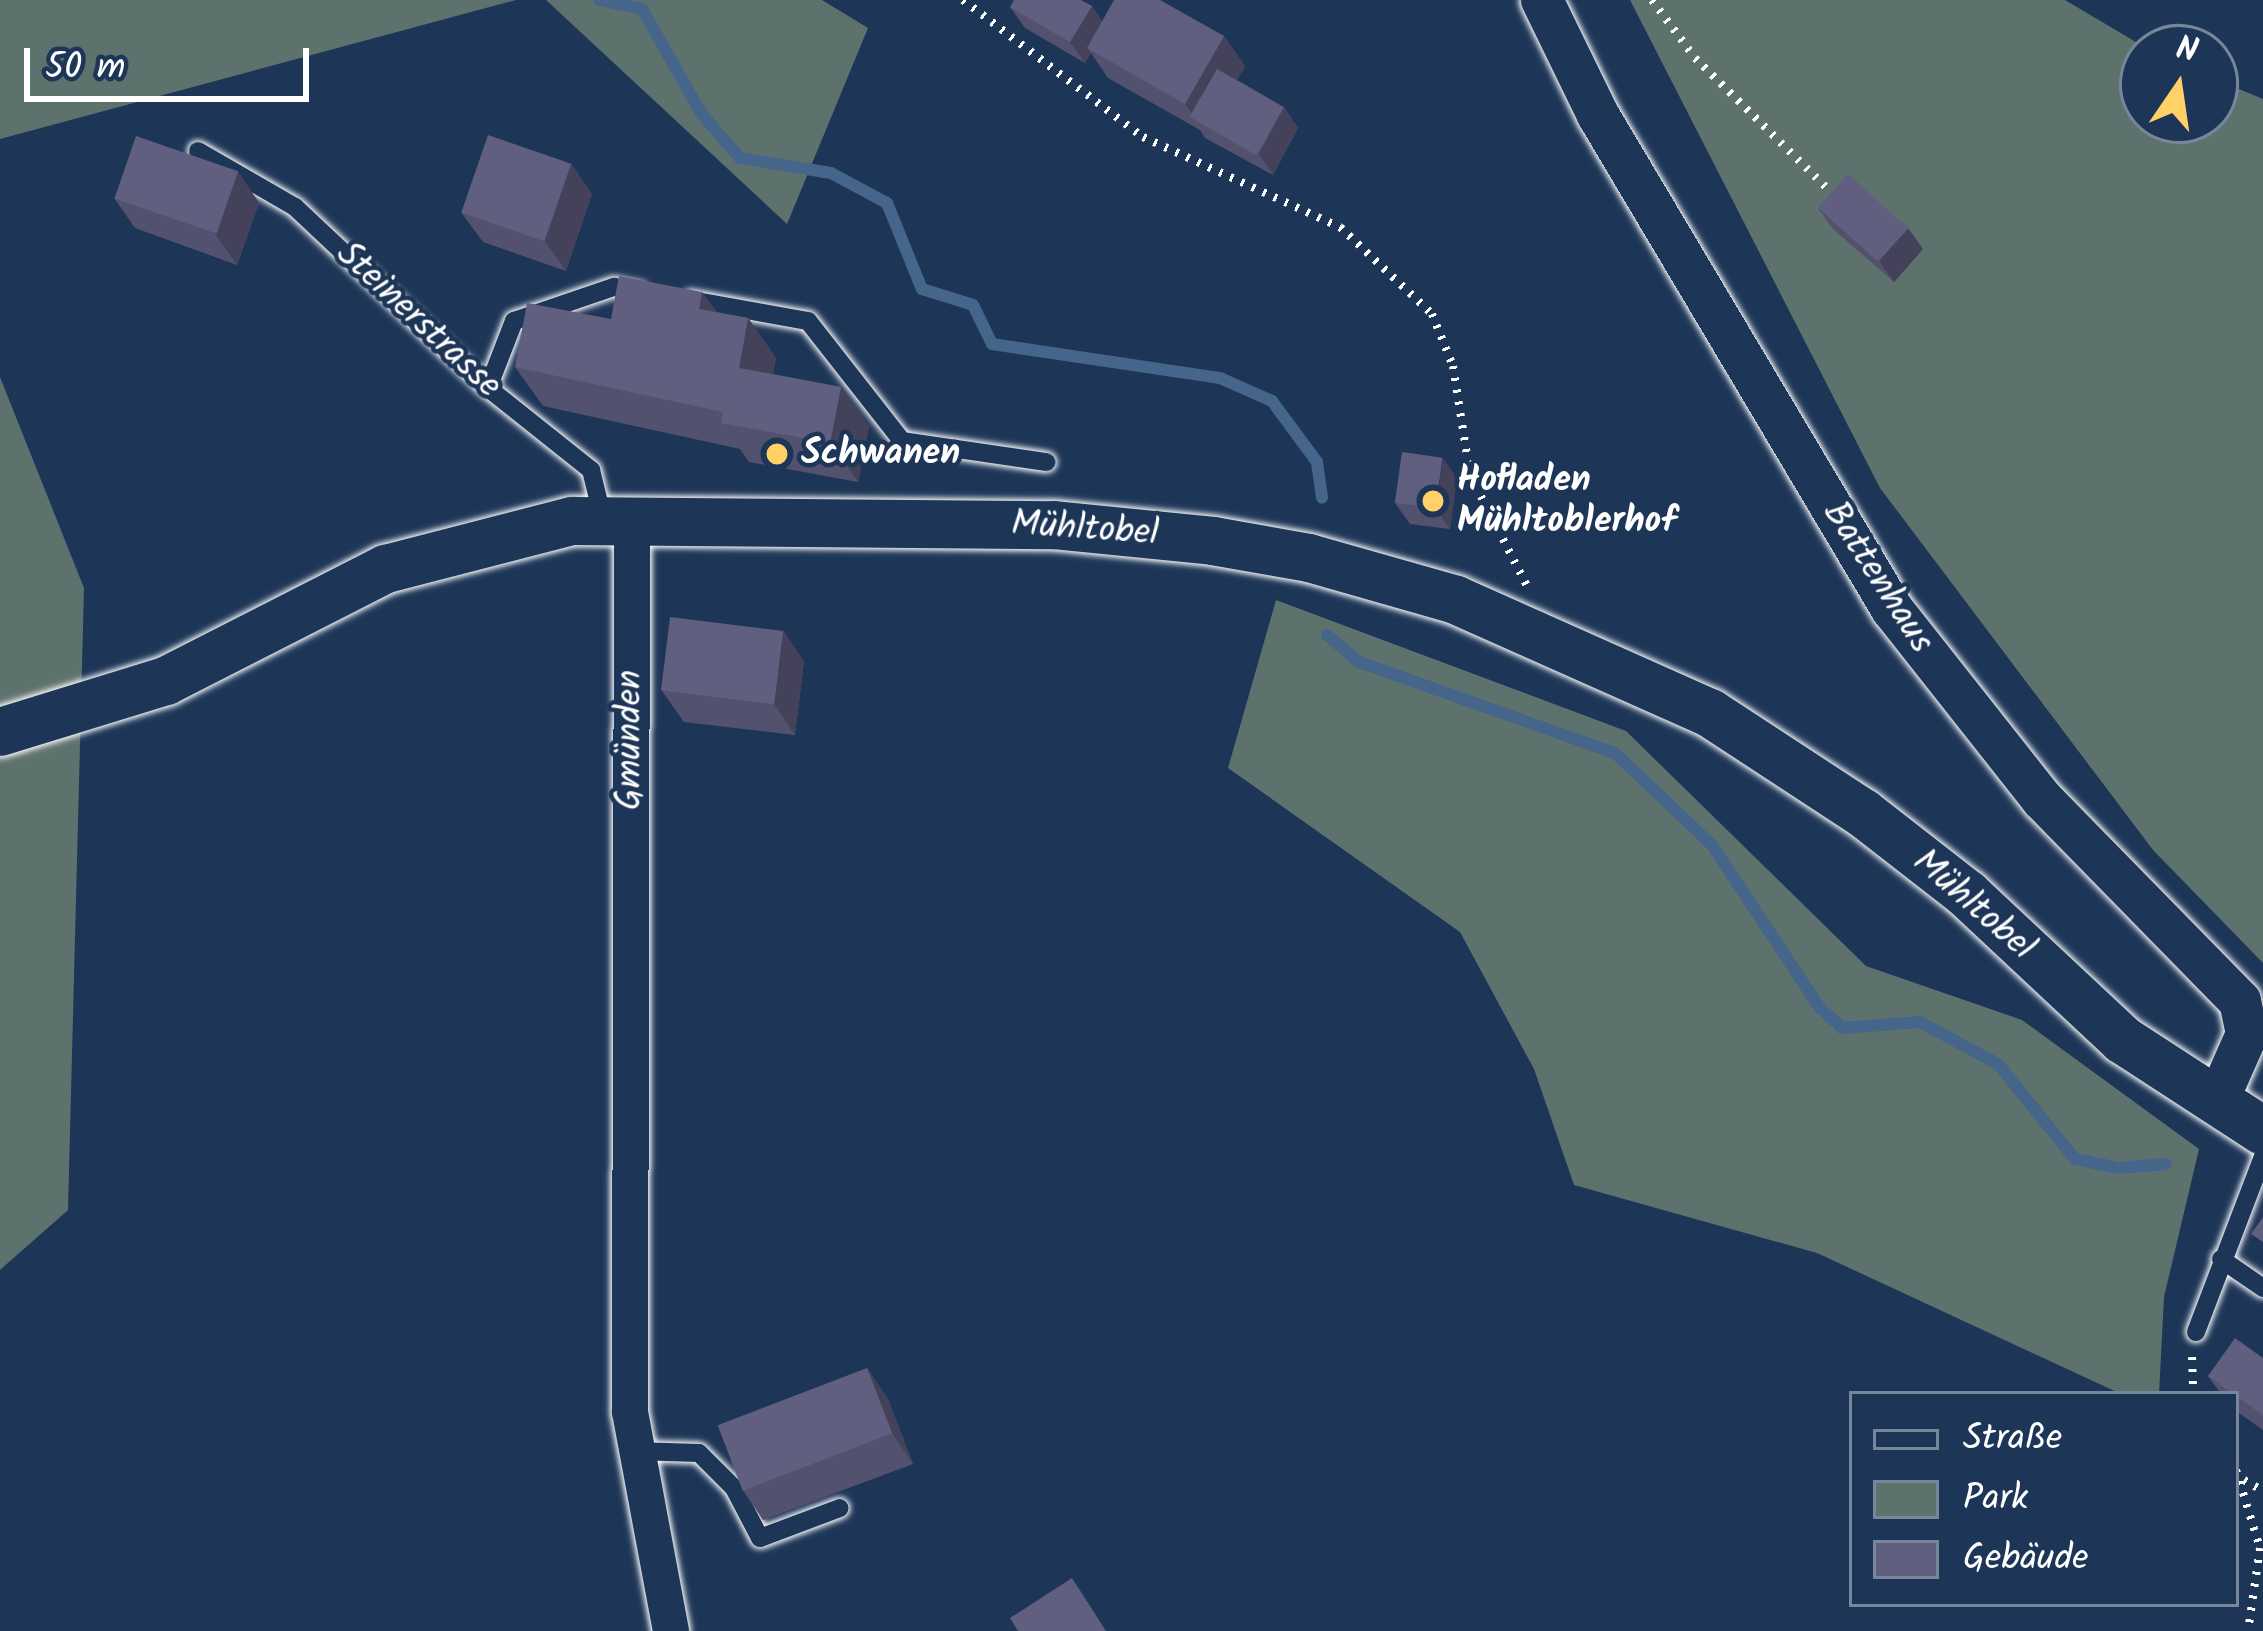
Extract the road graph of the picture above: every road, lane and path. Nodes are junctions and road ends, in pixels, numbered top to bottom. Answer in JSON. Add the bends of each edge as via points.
{"nodes":[{"id":1,"x":963,"y":0,"type":"edge"},
{"id":2,"x":1542,"y":0,"type":"edge"},
{"id":3,"x":1652,"y":0,"type":"edge"},
{"id":4,"x":198,"y":151,"type":"dead end"},
{"id":5,"x":1838,"y":199,"type":"edge"},
{"id":6,"x":657,"y":294,"type":"edge"},
{"id":7,"x":678,"y":298,"type":"edge"},
{"id":8,"x":488,"y":388,"type":"junction"},
{"id":9,"x":1046,"y":462,"type":"dead end"},
{"id":10,"x":617,"y":518,"type":"junction"},
{"id":11,"x":1526,"y":625,"type":"junction"},
{"id":12,"x":0,"y":732,"type":"edge"},
{"id":13,"x":2217,"y":1102,"type":"junction"},
{"id":14,"x":2263,"y":1131,"type":"edge"},
{"id":15,"x":2263,"y":1157,"type":"edge"},
{"id":16,"x":2221,"y":1259,"type":"junction"},
{"id":17,"x":2263,"y":1288,"type":"edge"},
{"id":18,"x":2196,"y":1332,"type":"dead end"},
{"id":19,"x":634,"y":1451,"type":"junction"},
{"id":20,"x":2239,"y":1474,"type":"edge"},
{"id":21,"x":2243,"y":1480,"type":"junction"},
{"id":22,"x":2263,"y":1491,"type":"edge"},
{"id":23,"x":840,"y":1508,"type":"dead end"},
{"id":24,"x":670,"y":1631,"type":"edge"},
{"id":25,"x":2248,"y":1631,"type":"edge"}],
"edges":[{"from":1,"to":11,"type":"path","via":[[1143,137],[1340,227],[1432,314],[1453,366],[1470,475],[1534,600]]},
{"from":2,"to":13,"type":"street","name":"Battenhaus","via":[[1598,115],[1892,609],[2042,799],[2240,1001],[2247,1034]]},
{"from":3,"to":5,"type":"path","via":[[1695,58]]},
{"from":4,"to":8,"type":"lane","name":"Steinerstrasse","via":[[295,208]]},
{"from":6,"to":8,"type":"lane","via":[[614,287],[514,321]]},
{"from":7,"to":9,"type":"lane","via":[[808,321],[902,441]]},
{"from":8,"to":10,"type":"lane","name":"Steinerstrasse","via":[[591,470]]},
{"from":10,"to":11,"type":"main road","name":"Mühltobel","via":[[1134,530],[1309,558]]},
{"from":10,"to":12,"type":"main road","via":[[457,545],[386,569],[166,681]]},
{"from":10,"to":19,"type":"street","name":"Gmünden"},
{"from":11,"to":13,"type":"main road","name":"Mühltobel","via":[[1782,755],[1967,894],[2123,1040]]},
{"from":13,"to":14,"type":"main road"},
{"from":15,"to":16,"type":"lane"},
{"from":16,"to":17,"type":"lane"},
{"from":16,"to":18,"type":"lane"},
{"from":19,"to":23,"type":"lane","via":[[699,1453],[734,1488],[760,1538]]},
{"from":19,"to":24,"type":"street","name":"Gmünden"},
{"from":20,"to":21,"type":"path"},
{"from":21,"to":22,"type":"path"},
{"from":21,"to":25,"type":"path","via":[[2260,1548]]}]}
